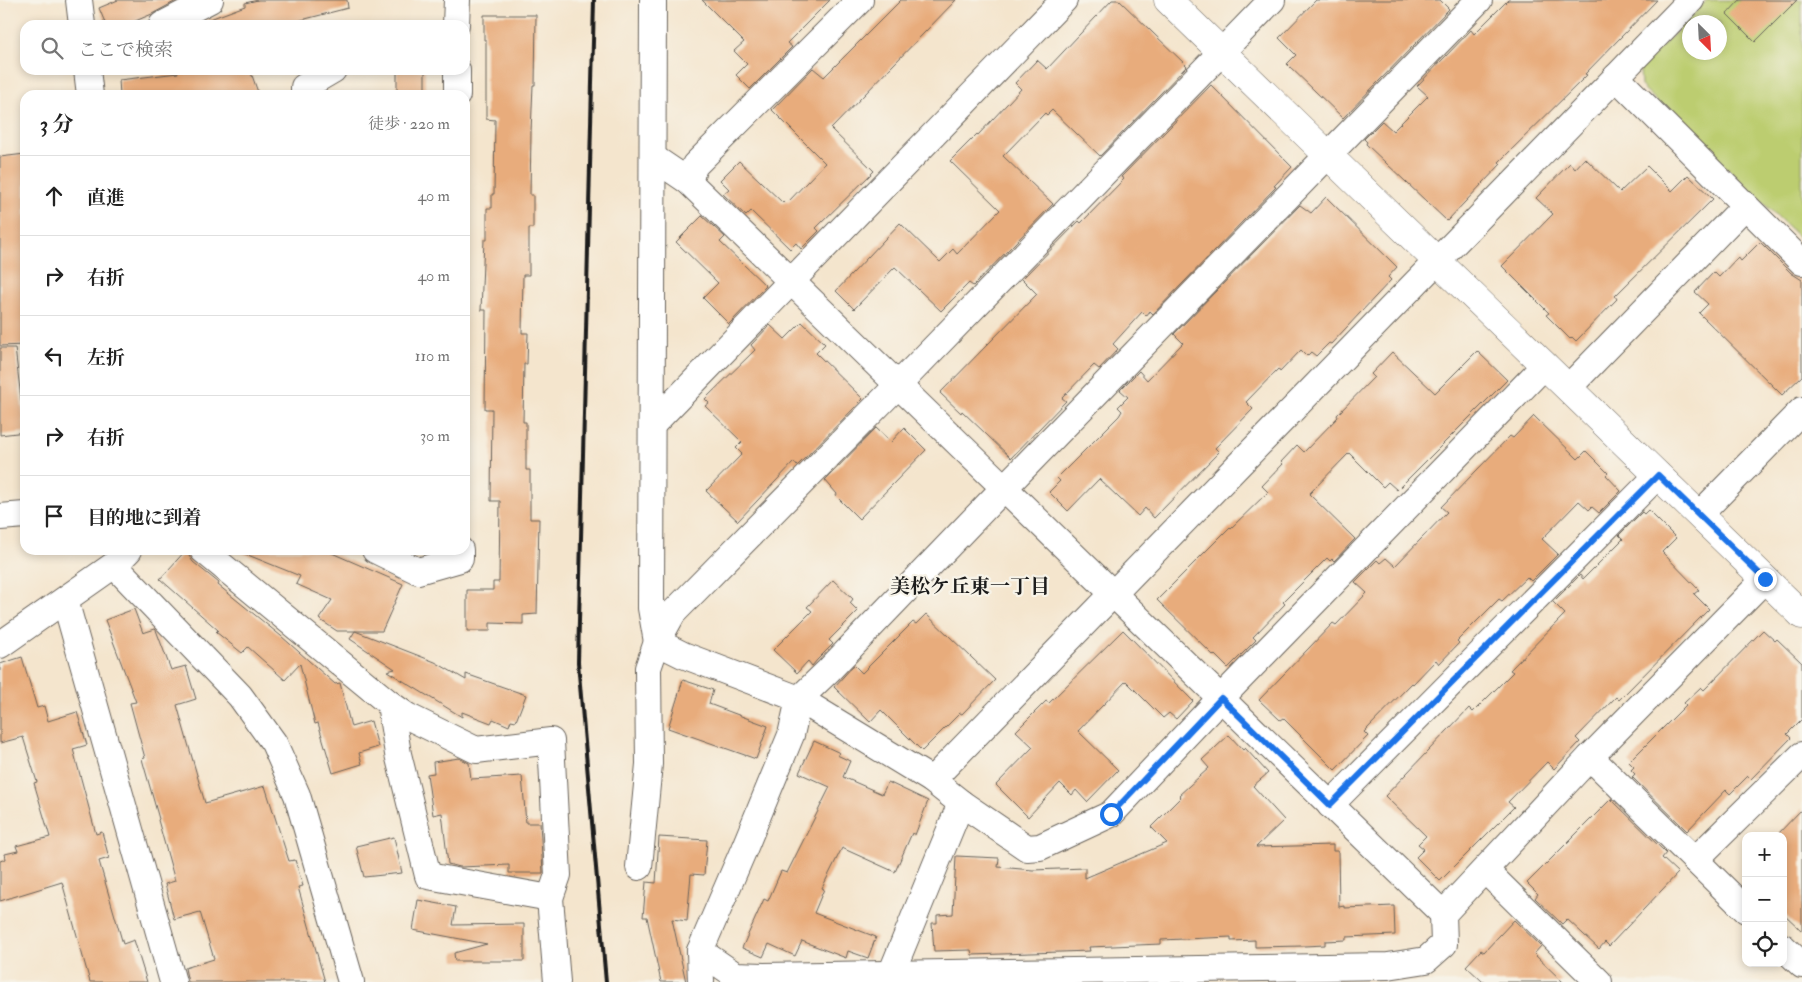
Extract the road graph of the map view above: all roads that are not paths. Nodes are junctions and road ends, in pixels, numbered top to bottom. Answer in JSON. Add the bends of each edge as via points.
{"nodes":[{"id":1,"x":79,"y":0,"type":"edge"},
{"id":2,"x":210,"y":0,"type":"edge"},
{"id":3,"x":457,"y":0,"type":"edge"},
{"id":4,"x":653,"y":0,"type":"edge"},
{"id":5,"x":860,"y":0,"type":"edge"},
{"id":6,"x":1064,"y":0,"type":"edge"},
{"id":7,"x":1168,"y":0,"type":"edge"},
{"id":8,"x":1272,"y":0,"type":"edge"},
{"id":9,"x":1479,"y":0,"type":"edge"},
{"id":10,"x":1691,"y":0,"type":"edge"},
{"id":11,"x":81,"y":20,"type":"edge"},
{"id":12,"x":172,"y":20,"type":"edge"},
{"id":13,"x":456,"y":20,"type":"edge"},
{"id":14,"x":1221,"y":52,"type":"junction"},
{"id":15,"x":88,"y":75,"type":"edge"},
{"id":16,"x":324,"y":75,"type":"edge"},
{"id":17,"x":457,"y":75,"type":"edge"},
{"id":18,"x":1616,"y":77,"type":"junction"},
{"id":19,"x":89,"y":90,"type":"edge"},
{"id":20,"x":304,"y":90,"type":"edge"},
{"id":21,"x":457,"y":90,"type":"edge"},
{"id":22,"x":1329,"y":155,"type":"junction"},
{"id":23,"x":654,"y":158,"type":"junction"},
{"id":24,"x":688,"y":181,"type":"junction"},
{"id":25,"x":1745,"y":206,"type":"junction"},
{"id":26,"x":1437,"y":260,"type":"junction"},
{"id":27,"x":1802,"y":262,"type":"edge"},
{"id":28,"x":792,"y":280,"type":"junction"},
{"id":29,"x":1545,"y":365,"type":"junction"},
{"id":30,"x":899,"y":384,"type":"junction"},
{"id":31,"x":1568,"y":388,"type":"junction"},
{"id":32,"x":1802,"y":410,"type":"edge"},
{"id":33,"x":652,"y":425,"type":"junction"},
{"id":34,"x":1658,"y":475,"type":"junction"},
{"id":35,"x":1004,"y":488,"type":"junction"},
{"id":36,"x":20,"y":515,"type":"edge"},
{"id":37,"x":1699,"y":515,"type":"junction"},
{"id":38,"x":0,"y":517,"type":"edge"},
{"id":39,"x":209,"y":555,"type":"edge"},
{"id":40,"x":385,"y":555,"type":"edge"},
{"id":41,"x":460,"y":555,"type":"edge"},
{"id":42,"x":121,"y":558,"type":"edge"},
{"id":43,"x":1765,"y":579,"type":"junction"},
{"id":44,"x":1113,"y":594,"type":"junction"},
{"id":45,"x":65,"y":600,"type":"junction"},
{"id":46,"x":1802,"y":615,"type":"edge"},
{"id":47,"x":657,"y":642,"type":"junction"},
{"id":48,"x":0,"y":645,"type":"edge"},
{"id":49,"x":1221,"y":698,"type":"junction"},
{"id":50,"x":799,"y":699,"type":"junction"},
{"id":51,"x":390,"y":704,"type":"junction"},
{"id":52,"x":1802,"y":755,"type":"edge"},
{"id":53,"x":1590,"y":758,"type":"junction"},
{"id":54,"x":932,"y":780,"type":"junction"},
{"id":55,"x":961,"y":803,"type":"junction"},
{"id":56,"x":1330,"y":805,"type":"junction"},
{"id":57,"x":1695,"y":860,"type":"junction"},
{"id":58,"x":639,"y":867,"type":"dead end"},
{"id":59,"x":1484,"y":870,"type":"junction"},
{"id":60,"x":550,"y":898,"type":"junction"},
{"id":61,"x":1742,"y":906,"type":"edge"},
{"id":62,"x":1443,"y":914,"type":"junction"},
{"id":63,"x":700,"y":951,"type":"junction"},
{"id":64,"x":1787,"y":951,"type":"edge"},
{"id":65,"x":1802,"y":965,"type":"edge"},
{"id":66,"x":1802,"y":972,"type":"edge"},
{"id":67,"x":891,"y":974,"type":"junction"},
{"id":68,"x":172,"y":982,"type":"edge"},
{"id":69,"x":351,"y":982,"type":"edge"},
{"id":70,"x":557,"y":982,"type":"edge"},
{"id":71,"x":701,"y":982,"type":"edge"},
{"id":72,"x":1599,"y":982,"type":"edge"},
{"id":73,"x":1792,"y":982,"type":"edge"}],
"edges":[{"from":1,"to":11,"type":"street"},
{"from":2,"to":12,"type":"street"},
{"from":3,"to":13,"type":"street"},
{"from":4,"to":23,"type":"street"},
{"from":5,"to":24,"type":"street","via":[[695,165]]},
{"from":6,"to":28,"type":"street"},
{"from":7,"to":14,"type":"street"},
{"from":8,"to":14,"type":"street"},
{"from":9,"to":22,"type":"street"},
{"from":10,"to":18,"type":"street"},
{"from":14,"to":22,"type":"street"},
{"from":14,"to":30,"type":"street"},
{"from":15,"to":19,"type":"street"},
{"from":16,"to":20,"type":"street"},
{"from":17,"to":21,"type":"street"},
{"from":18,"to":25,"type":"street"},
{"from":18,"to":26,"type":"street"},
{"from":22,"to":26,"type":"street"},
{"from":22,"to":35,"type":"street"},
{"from":23,"to":24,"type":"street"},
{"from":23,"to":33,"type":"street"},
{"from":24,"to":28,"type":"street"},
{"from":25,"to":27,"type":"street"},
{"from":25,"to":31,"type":"street"},
{"from":26,"to":29,"type":"street"},
{"from":26,"to":44,"type":"street"},
{"from":28,"to":30,"type":"street"},
{"from":28,"to":33,"type":"street"},
{"from":29,"to":31,"type":"street"},
{"from":29,"to":49,"type":"street"},
{"from":30,"to":35,"type":"street"},
{"from":30,"to":47,"type":"street","via":[[673,612]]},
{"from":31,"to":34,"type":"street"},
{"from":32,"to":37,"type":"street"},
{"from":33,"to":47,"type":"street","via":[[651,608]]},
{"from":34,"to":37,"type":"street"},
{"from":34,"to":56,"type":"street"},
{"from":35,"to":44,"type":"street"},
{"from":35,"to":50,"type":"street"},
{"from":36,"to":38,"type":"street"},
{"from":37,"to":43,"type":"street"},
{"from":39,"to":51,"type":"street"},
{"from":40,"to":41,"type":"street","via":[[418,571],[460,559]]},
{"from":42,"to":45,"type":"street"},
{"from":42,"to":69,"type":"street","via":[[240,696],[274,743],[297,795]]},
{"from":43,"to":46,"type":"street"},
{"from":43,"to":53,"type":"street"},
{"from":44,"to":49,"type":"street"},
{"from":44,"to":54,"type":"street"},
{"from":45,"to":48,"type":"street"},
{"from":45,"to":68,"type":"street"},
{"from":47,"to":50,"type":"street"},
{"from":47,"to":58,"type":"street","via":[[648,668],[649,764]]},
{"from":49,"to":55,"type":"street","via":[[1111,814],[1040,847],[1027,848]]},
{"from":49,"to":56,"type":"street"},
{"from":50,"to":54,"type":"street"},
{"from":50,"to":63,"type":"street","via":[[791,734]]},
{"from":51,"to":60,"type":"street","via":[[398,754],[428,876]]},
{"from":51,"to":60,"type":"street","via":[[407,716],[476,750],[551,741],[558,875]]},
{"from":52,"to":57,"type":"street"},
{"from":53,"to":57,"type":"street"},
{"from":53,"to":59,"type":"street"},
{"from":54,"to":55,"type":"street"},
{"from":55,"to":67,"type":"street"},
{"from":56,"to":62,"type":"street"},
{"from":57,"to":61,"type":"street"},
{"from":59,"to":62,"type":"street"},
{"from":59,"to":72,"type":"street"},
{"from":60,"to":70,"type":"street"},
{"from":62,"to":67,"type":"street","via":[[1444,944],[1426,960],[1388,966]]},
{"from":63,"to":67,"type":"street","via":[[735,975]]},
{"from":63,"to":71,"type":"street"},
{"from":64,"to":65,"type":"street"},
{"from":66,"to":73,"type":"street"}]}
